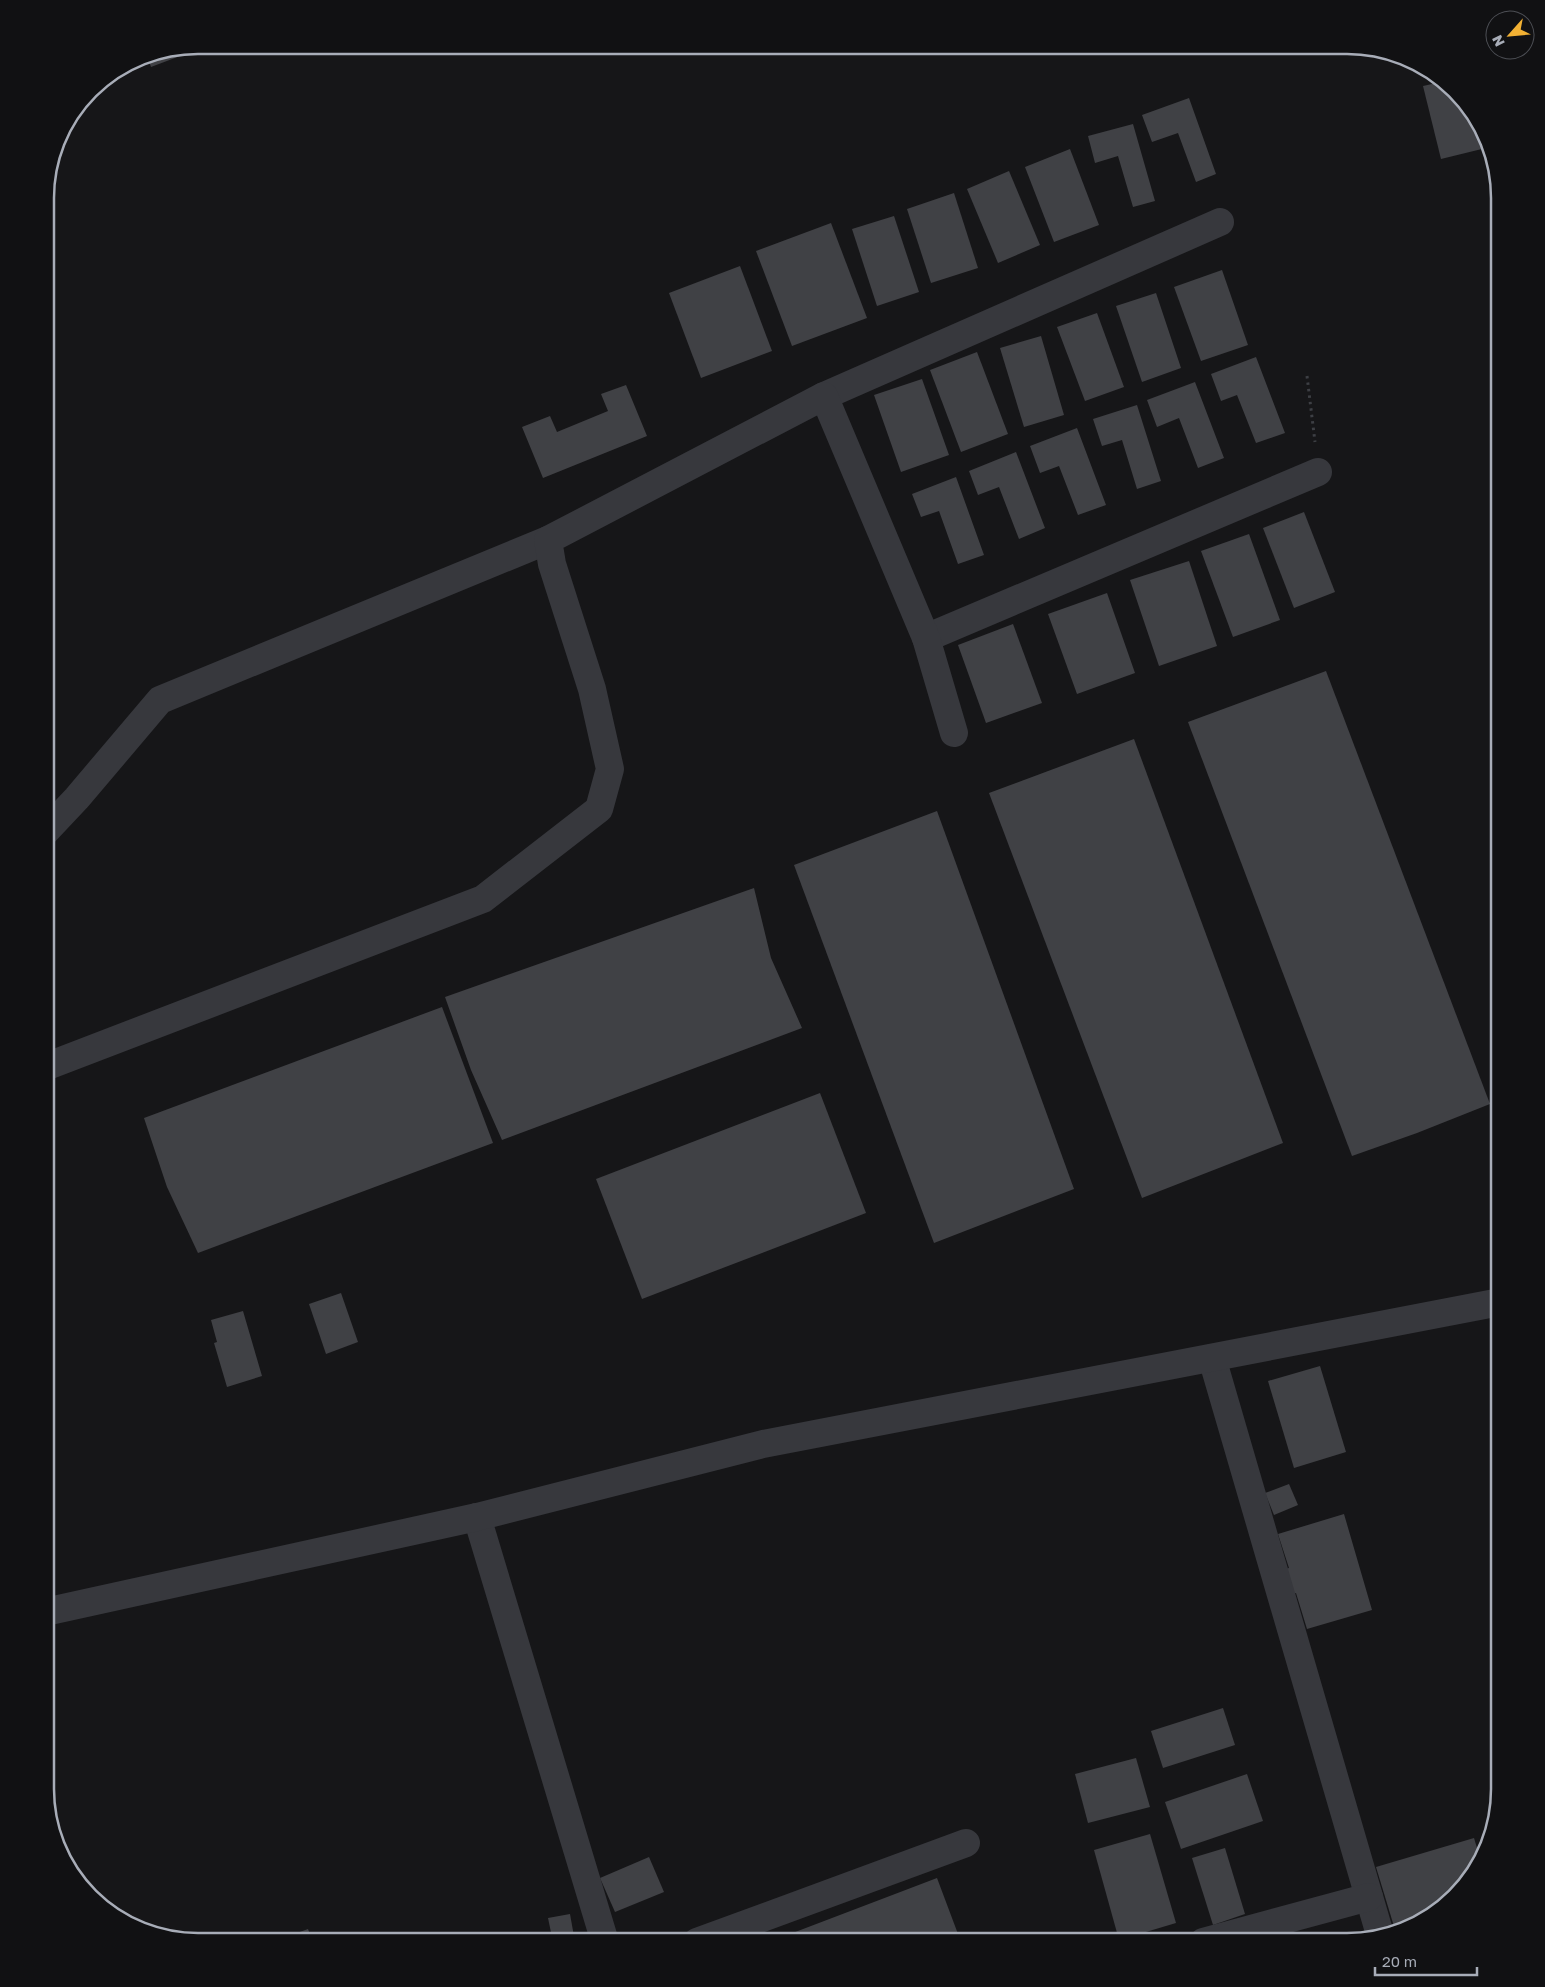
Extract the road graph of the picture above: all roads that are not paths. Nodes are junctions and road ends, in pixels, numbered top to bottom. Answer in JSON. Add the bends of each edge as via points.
{"nodes":[{"id":1,"x":1220,"y":222,"type":"dead end"},
{"id":2,"x":824,"y":396,"type":"junction"},
{"id":3,"x":1318,"y":472,"type":"road end"},
{"id":4,"x":548,"y":540,"type":"junction"},
{"id":5,"x":926,"y":638,"type":"junction"},
{"id":6,"x":954,"y":733,"type":"dead end"},
{"id":7,"x":54,"y":822,"type":"edge"},
{"id":8,"x":54,"y":1064,"type":"edge"},
{"id":9,"x":1491,"y":1304,"type":"edge"},
{"id":10,"x":1212,"y":1358,"type":"junction"},
{"id":11,"x":477,"y":1517,"type":"junction"},
{"id":12,"x":54,"y":1610,"type":"edge"},
{"id":13,"x":966,"y":1843,"type":"dead end"},
{"id":14,"x":1369,"y":1897,"type":"junction"},
{"id":15,"x":1378,"y":1929,"type":"edge"},
{"id":16,"x":602,"y":1933,"type":"edge"},
{"id":17,"x":721,"y":1933,"type":"edge"},
{"id":18,"x":1236,"y":1933,"type":"edge"}],
"edges":[{"from":1,"to":2,"type":"street"},
{"from":2,"to":4,"type":"street"},
{"from":2,"to":5,"type":"street"},
{"from":3,"to":5,"type":"street"},
{"from":4,"to":7,"type":"street","via":[[160,700]]},
{"from":4,"to":8,"type":"street","via":[[552,564],[592,689],[610,769],[599,809],[483,899]]},
{"from":5,"to":6,"type":"street"},
{"from":9,"to":10,"type":"street"},
{"from":10,"to":11,"type":"street","via":[[763,1444]]},
{"from":10,"to":14,"type":"street"},
{"from":11,"to":12,"type":"street"},
{"from":11,"to":16,"type":"street"},
{"from":13,"to":17,"type":"street"},
{"from":14,"to":15,"type":"street"},
{"from":14,"to":18,"type":"street"}]}
